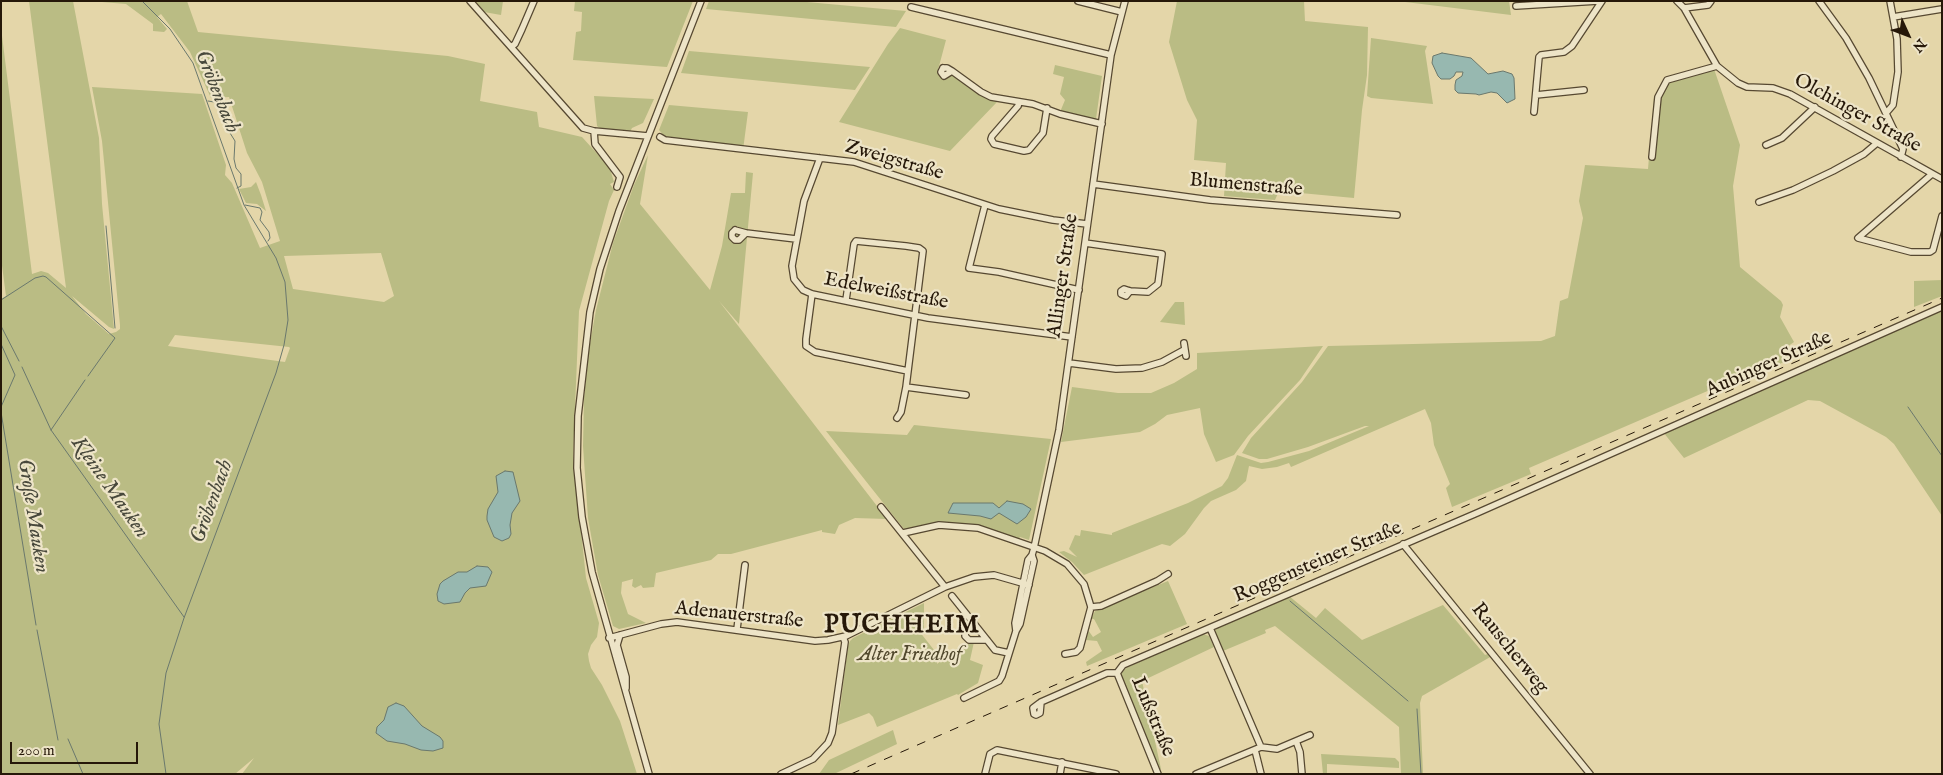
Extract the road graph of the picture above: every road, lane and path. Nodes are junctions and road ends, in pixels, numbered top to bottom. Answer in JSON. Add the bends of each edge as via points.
{"nodes":[{"id":1,"x":470,"y":1,"type":"edge"},
{"id":2,"x":534,"y":1,"type":"edge"},
{"id":3,"x":702,"y":1,"type":"edge"},
{"id":4,"x":1078,"y":1,"type":"edge"},
{"id":5,"x":1125,"y":1,"type":"edge"},
{"id":6,"x":1600,"y":1,"type":"edge"},
{"id":7,"x":1677,"y":1,"type":"edge"},
{"id":8,"x":1711,"y":1,"type":"edge"},
{"id":9,"x":1819,"y":1,"type":"edge"},
{"id":10,"x":1890,"y":1,"type":"edge"},
{"id":11,"x":911,"y":6,"type":"dead end"},
{"id":12,"x":1516,"y":6,"type":"dead end"},
{"id":13,"x":1684,"y":8,"type":"junction"},
{"id":14,"x":1942,"y":9,"type":"edge"},
{"id":15,"x":1122,"y":12,"type":"junction"},
{"id":16,"x":1893,"y":17,"type":"junction"},
{"id":17,"x":512,"y":47,"type":"junction"},
{"id":18,"x":1111,"y":54,"type":"junction"},
{"id":19,"x":1716,"y":66,"type":"junction"},
{"id":20,"x":952,"y":71,"type":"dead end"},
{"id":21,"x":1584,"y":90,"type":"dead end"},
{"id":22,"x":1536,"y":95,"type":"junction"},
{"id":23,"x":1019,"y":102,"type":"junction"},
{"id":24,"x":1815,"y":107,"type":"junction"},
{"id":25,"x":1048,"y":108,"type":"junction"},
{"id":26,"x":1534,"y":112,"type":"dead end"},
{"id":27,"x":1887,"y":112,"type":"junction"},
{"id":28,"x":1102,"y":124,"type":"junction"},
{"id":29,"x":594,"y":131,"type":"junction"},
{"id":30,"x":648,"y":136,"type":"junction"},
{"id":31,"x":660,"y":137,"type":"dead end"},
{"id":32,"x":1878,"y":143,"type":"junction"},
{"id":33,"x":1766,"y":145,"type":"dead end"},
{"id":34,"x":1652,"y":157,"type":"dead end"},
{"id":35,"x":1901,"y":157,"type":"junction"},
{"id":36,"x":820,"y":158,"type":"junction"},
{"id":37,"x":1932,"y":174,"type":"junction"},
{"id":38,"x":1942,"y":179,"type":"edge"},
{"id":39,"x":1093,"y":184,"type":"junction"},
{"id":40,"x":617,"y":187,"type":"dead end"},
{"id":41,"x":1759,"y":202,"type":"dead end"},
{"id":42,"x":985,"y":205,"type":"junction"},
{"id":43,"x":1397,"y":215,"type":"dead end"},
{"id":44,"x":1942,"y":216,"type":"edge"},
{"id":45,"x":1087,"y":224,"type":"junction"},
{"id":46,"x":746,"y":232,"type":"dead end"},
{"id":47,"x":796,"y":239,"type":"junction"},
{"id":48,"x":1085,"y":243,"type":"junction"},
{"id":49,"x":1079,"y":290,"type":"junction"},
{"id":50,"x":1130,"y":291,"type":"dead end"},
{"id":51,"x":812,"y":294,"type":"junction"},
{"id":52,"x":846,"y":300,"type":"junction"},
{"id":53,"x":1942,"y":307,"type":"edge"},
{"id":54,"x":916,"y":316,"type":"junction"},
{"id":55,"x":1072,"y":337,"type":"junction"},
{"id":56,"x":1185,"y":349,"type":"dead end"},
{"id":57,"x":1069,"y":363,"type":"junction"},
{"id":58,"x":908,"y":372,"type":"junction"},
{"id":59,"x":906,"y":386,"type":"junction"},
{"id":60,"x":966,"y":395,"type":"dead end"},
{"id":61,"x":897,"y":418,"type":"dead end"},
{"id":62,"x":1609,"y":453,"type":"joint"},
{"id":63,"x":881,"y":506,"type":"dead end"},
{"id":64,"x":903,"y":533,"type":"junction"},
{"id":65,"x":1403,"y":544,"type":"junction"},
{"id":66,"x":1034,"y":548,"type":"junction"},
{"id":67,"x":745,"y":564,"type":"dead end"},
{"id":68,"x":1168,"y":574,"type":"dead end"},
{"id":69,"x":1026,"y":584,"type":"junction"},
{"id":70,"x":945,"y":587,"type":"junction"},
{"id":71,"x":952,"y":596,"type":"dead end"},
{"id":72,"x":1091,"y":607,"type":"junction"},
{"id":73,"x":975,"y":625,"type":"junction"},
{"id":74,"x":1210,"y":628,"type":"junction"},
{"id":75,"x":737,"y":629,"type":"junction"},
{"id":76,"x":620,"y":635,"type":"junction"},
{"id":77,"x":843,"y":637,"type":"junction"},
{"id":78,"x":610,"y":638,"type":"junction"},
{"id":79,"x":987,"y":640,"type":"junction"},
{"id":80,"x":1009,"y":653,"type":"junction"},
{"id":81,"x":1065,"y":654,"type":"dead end"},
{"id":82,"x":1117,"y":672,"type":"junction"},
{"id":83,"x":626,"y":694,"type":"junction"},
{"id":84,"x":964,"y":698,"type":"dead end"},
{"id":85,"x":1041,"y":702,"type":"dead end"},
{"id":86,"x":1310,"y":735,"type":"dead end"},
{"id":87,"x":1296,"y":741,"type":"junction"},
{"id":88,"x":1258,"y":748,"type":"junction"},
{"id":89,"x":1062,"y":762,"type":"junction"},
{"id":90,"x":649,"y":774,"type":"edge"},
{"id":91,"x":780,"y":774,"type":"edge"},
{"id":92,"x":985,"y":774,"type":"edge"},
{"id":93,"x":1060,"y":774,"type":"edge"},
{"id":94,"x":1116,"y":774,"type":"edge"},
{"id":95,"x":1158,"y":774,"type":"edge"},
{"id":96,"x":1196,"y":774,"type":"edge"},
{"id":97,"x":1261,"y":774,"type":"edge"},
{"id":98,"x":1302,"y":774,"type":"edge"},
{"id":99,"x":1590,"y":774,"type":"edge"}],
"edges":[{"from":1,"to":17,"type":"street"},
{"from":2,"to":17,"type":"street"},
{"from":3,"to":30,"type":"street"},
{"from":4,"to":15,"type":"street"},
{"from":5,"to":15,"type":"street","name":"Allinger Straße"},
{"from":6,"to":12,"type":"street"},
{"from":6,"to":22,"type":"street","via":[[1572,46],[1564,52],[1539,57]]},
{"from":7,"to":13,"type":"street","name":"Olchinger Straße"},
{"from":8,"to":13,"type":"street","via":[[1708,5]]},
{"from":9,"to":27,"type":"street","via":[[1852,48]]},
{"from":10,"to":16,"type":"street"},
{"from":11,"to":18,"type":"street"},
{"from":13,"to":19,"type":"street","name":"Olchinger Straße"},
{"from":14,"to":16,"type":"street"},
{"from":15,"to":18,"type":"street","name":"Allinger Straße"},
{"from":16,"to":27,"type":"street","via":[[1898,72],[1893,106]]},
{"from":17,"to":29,"type":"street","via":[[580,125]]},
{"from":18,"to":28,"type":"street","name":"Allinger Straße"},
{"from":19,"to":24,"type":"street","name":"Olchinger Straße","via":[[1742,85],[1780,89]]},
{"from":19,"to":34,"type":"street","via":[[1667,80],[1658,97]]},
{"from":20,"to":23,"type":"street","via":[[986,95]]},
{"from":21,"to":22,"type":"street"},
{"from":22,"to":26,"type":"street"},
{"from":23,"to":25,"type":"street"},
{"from":23,"to":25,"type":"street","via":[[992,136],[994,144],[1029,150],[1042,135]]},
{"from":24,"to":32,"type":"street","name":"Olchinger Straße"},
{"from":24,"to":33,"type":"street","via":[[1782,138]]},
{"from":25,"to":28,"type":"street"},
{"from":27,"to":35,"type":"street","via":[[1903,149]]},
{"from":28,"to":39,"type":"street","name":"Allinger Straße"},
{"from":29,"to":30,"type":"street"},
{"from":29,"to":40,"type":"street","via":[[595,144],[620,176]]},
{"from":30,"to":78,"type":"street","via":[[600,269],[590,312],[579,406],[578,468],[582,517],[592,572]]},
{"from":31,"to":36,"type":"street","name":"Zweigstraße"},
{"from":32,"to":35,"type":"street","name":"Olchinger Straße"},
{"from":32,"to":41,"type":"street","via":[[1833,171]]},
{"from":35,"to":37,"type":"street","name":"Olchinger Straße"},
{"from":36,"to":42,"type":"street","name":"Zweigstraße","via":[[861,164]]},
{"from":36,"to":47,"type":"street","name":"Edelweißstraße","via":[[804,202]]},
{"from":37,"to":38,"type":"street","name":"Olchinger Straße"},
{"from":37,"to":44,"type":"street","via":[[1858,238],[1911,252],[1930,252]]},
{"from":39,"to":43,"type":"street","name":"Blumenstraße","via":[[1183,197]]},
{"from":39,"to":45,"type":"street","name":"Allinger Straße"},
{"from":42,"to":45,"type":"street","name":"Zweigstraße","via":[[1035,217]]},
{"from":42,"to":49,"type":"street","via":[[970,268]]},
{"from":45,"to":48,"type":"street","name":"Allinger Straße"},
{"from":46,"to":47,"type":"street"},
{"from":47,"to":51,"type":"street","name":"Edelweißstraße","via":[[793,276],[802,288]]},
{"from":48,"to":49,"type":"street","name":"Allinger Straße"},
{"from":48,"to":50,"type":"street","via":[[1162,254],[1158,284],[1148,292]]},
{"from":49,"to":55,"type":"street","name":"Allinger Straße"},
{"from":51,"to":52,"type":"street","name":"Edelweißstraße"},
{"from":51,"to":58,"type":"street","via":[[806,339],[808,348]]},
{"from":52,"to":54,"type":"street","name":"Edelweißstraße"},
{"from":52,"to":54,"type":"street","via":[[856,241],[919,248],[924,254]]},
{"from":53,"to":62,"type":"street","name":"Aubinger Straße"},
{"from":54,"to":55,"type":"street","name":"Edelweißstraße"},
{"from":54,"to":58,"type":"street"},
{"from":55,"to":57,"type":"street","name":"Allinger Straße"},
{"from":56,"to":57,"type":"street","via":[[1162,362],[1142,368],[1116,369]]},
{"from":57,"to":66,"type":"street","name":"Allinger Straße"},
{"from":58,"to":59,"type":"street"},
{"from":59,"to":60,"type":"street"},
{"from":59,"to":61,"type":"street"},
{"from":62,"to":65,"type":"street","name":"Roggensteiner Straße"},
{"from":63,"to":64,"type":"street"},
{"from":64,"to":66,"type":"street","via":[[939,525],[957,525],[978,528]]},
{"from":64,"to":70,"type":"street"},
{"from":65,"to":74,"type":"street","name":"Roggensteiner Straße"},
{"from":65,"to":99,"type":"street","name":"Rauscherweg"},
{"from":66,"to":69,"type":"street","name":"Allinger Straße","via":[[1028,560]]},
{"from":66,"to":72,"type":"street","via":[[1057,557],[1071,567],[1084,584]]},
{"from":67,"to":75,"type":"street"},
{"from":68,"to":72,"type":"street","via":[[1102,606]]},
{"from":69,"to":70,"type":"street","name":"Adenauerstraße","via":[[984,575]]},
{"from":69,"to":80,"type":"street","name":"Allinger Straße","via":[[1020,624]]},
{"from":70,"to":77,"type":"street","name":"Adenauerstraße"},
{"from":71,"to":73,"type":"street"},
{"from":72,"to":81,"type":"street","via":[[1080,648]]},
{"from":73,"to":79,"type":"street"},
{"from":73,"to":79,"type":"street","via":[[966,629],[965,636],[970,640]]},
{"from":74,"to":82,"type":"street","name":"Roggensteiner Straße","via":[[1123,666]]},
{"from":74,"to":88,"type":"street"},
{"from":75,"to":76,"type":"street","name":"Adenauerstraße","via":[[677,622]]},
{"from":75,"to":77,"type":"street","name":"Adenauerstraße","via":[[815,641]]},
{"from":76,"to":78,"type":"street","name":"Adenauerstraße"},
{"from":76,"to":83,"type":"street","via":[[617,645],[626,677]]},
{"from":77,"to":91,"type":"street","via":[[845,642],[832,734],[828,743],[813,758]]},
{"from":78,"to":83,"type":"street"},
{"from":79,"to":80,"type":"street","via":[[995,650]]},
{"from":80,"to":84,"type":"street","name":"Allinger Straße","via":[[999,681]]},
{"from":82,"to":85,"type":"street","name":"Roggensteiner Straße","via":[[1107,673]]},
{"from":82,"to":95,"type":"street","name":"Lußstraße"},
{"from":83,"to":90,"type":"street"},
{"from":86,"to":87,"type":"street"},
{"from":87,"to":88,"type":"street","via":[[1278,749]]},
{"from":87,"to":98,"type":"street"},
{"from":88,"to":96,"type":"street"},
{"from":88,"to":97,"type":"street"},
{"from":89,"to":92,"type":"street","via":[[1007,750],[994,751],[990,754]]},
{"from":89,"to":93,"type":"street"},
{"from":89,"to":94,"type":"street"}]}
